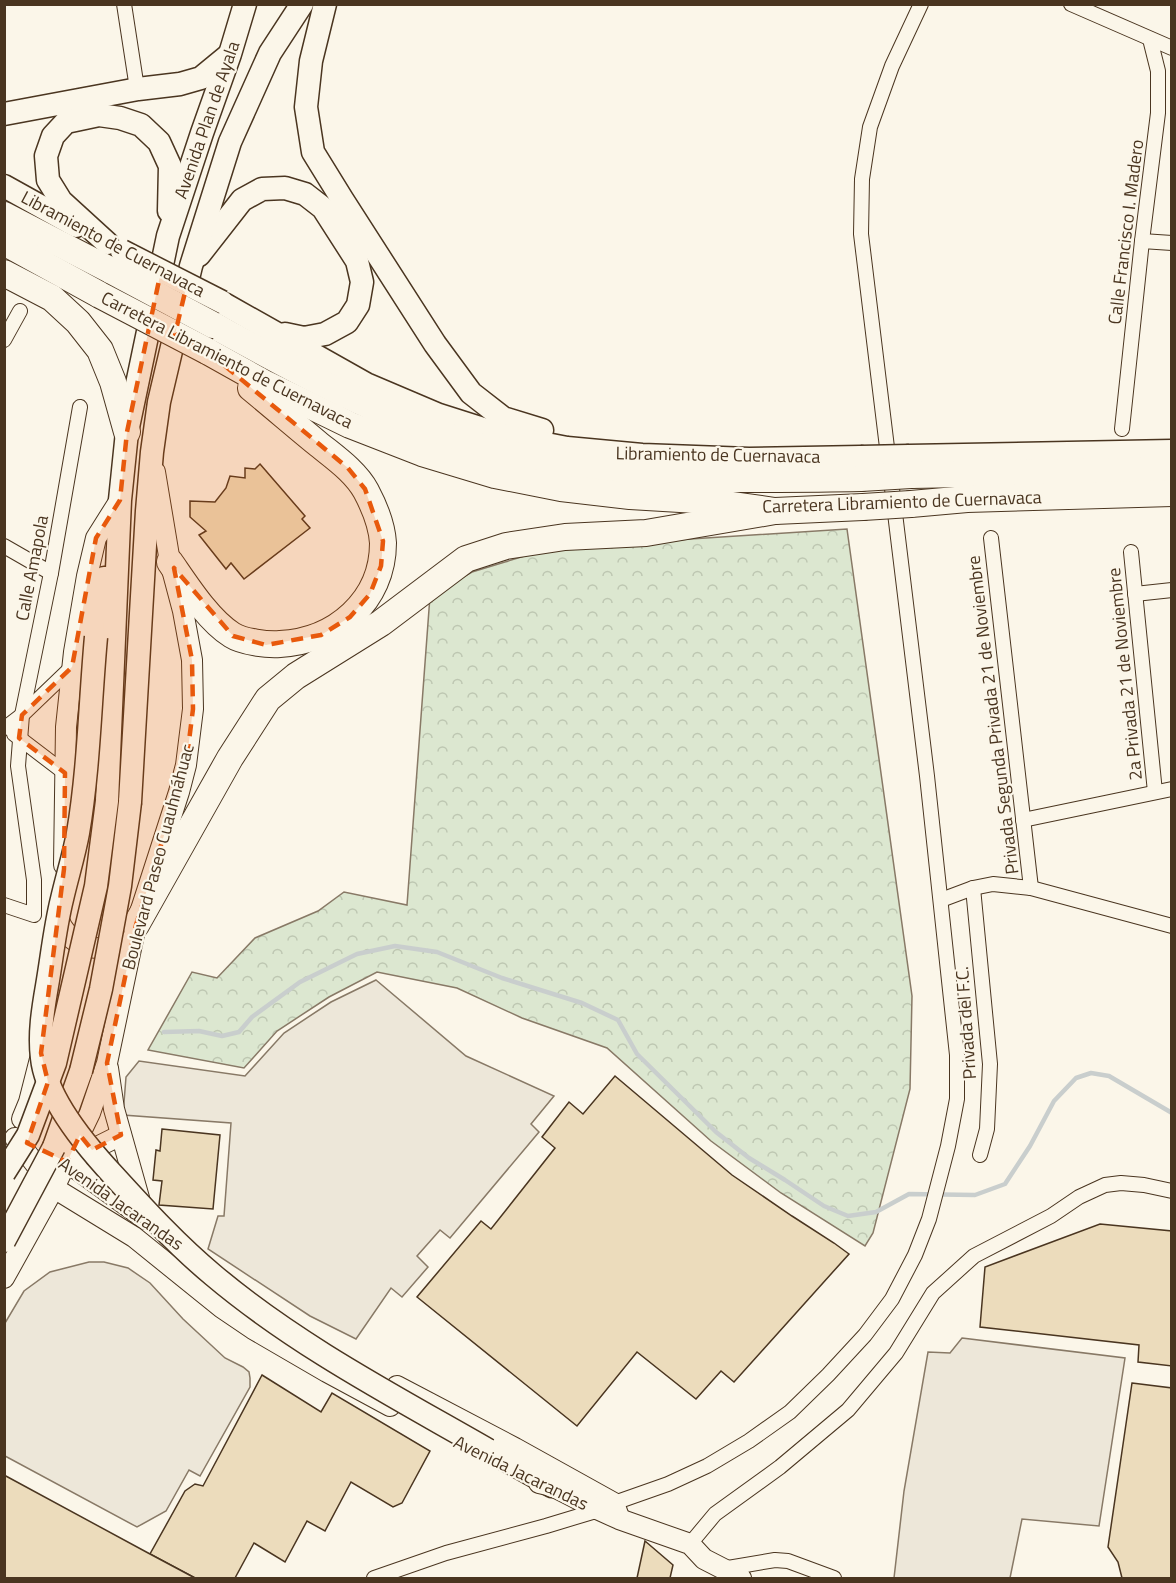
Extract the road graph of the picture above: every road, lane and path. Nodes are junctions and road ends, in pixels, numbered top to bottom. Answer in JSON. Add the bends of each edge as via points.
{"nodes":[{"id":1,"x":124,"y":4,"type":"edge"},
{"id":2,"x":245,"y":4,"type":"edge"},
{"id":3,"x":302,"y":4,"type":"edge"},
{"id":4,"x":325,"y":4,"type":"edge"},
{"id":5,"x":921,"y":4,"type":"edge"},
{"id":6,"x":1071,"y":4,"type":"edge"},
{"id":7,"x":1150,"y":39,"type":"junction"},
{"id":8,"x":1172,"y":48,"type":"edge"},
{"id":9,"x":230,"y":54,"type":"junction"},
{"id":10,"x":136,"y":82,"type":"dead end"},
{"id":11,"x":4,"y":114,"type":"edge"},
{"id":12,"x":4,"y":186,"type":"edge"},
{"id":13,"x":4,"y":215,"type":"edge"},
{"id":14,"x":168,"y":236,"type":"junction"},
{"id":15,"x":1142,"y":241,"type":"junction"},
{"id":16,"x":4,"y":242,"type":"edge"},
{"id":17,"x":1172,"y":243,"type":"edge"},
{"id":18,"x":114,"y":255,"type":"junction"},
{"id":19,"x":191,"y":266,"type":"junction"},
{"id":20,"x":4,"y":273,"type":"edge"},
{"id":21,"x":21,"y":311,"type":"dead end"},
{"id":22,"x":218,"y":314,"type":"junction"},
{"id":23,"x":277,"y":333,"type":"junction"},
{"id":24,"x":4,"y":340,"type":"edge"},
{"id":25,"x":207,"y":351,"type":"junction"},
{"id":26,"x":80,"y":407,"type":"dead end"},
{"id":27,"x":1122,"y":429,"type":"dead end"},
{"id":28,"x":128,"y":432,"type":"junction"},
{"id":29,"x":1172,"y":451,"type":"edge"},
{"id":30,"x":152,"y":452,"type":"junction"},
{"id":31,"x":642,"y":455,"type":"junction"},
{"id":32,"x":910,"y":466,"type":"junction"},
{"id":33,"x":861,"y":467,"type":"junction"},
{"id":34,"x":1172,"y":470,"type":"edge"},
{"id":35,"x":1172,"y":493,"type":"edge"},
{"id":36,"x":120,"y":500,"type":"junction"},
{"id":37,"x":911,"y":504,"type":"junction"},
{"id":38,"x":1172,"y":504,"type":"edge"},
{"id":39,"x":775,"y":511,"type":"junction"},
{"id":40,"x":991,"y":538,"type":"dead end"},
{"id":41,"x":4,"y":546,"type":"edge"},
{"id":42,"x":1131,"y":552,"type":"dead end"},
{"id":43,"x":170,"y":562,"type":"junction"},
{"id":44,"x":51,"y":573,"type":"junction"},
{"id":45,"x":1172,"y":590,"type":"edge"},
{"id":46,"x":1135,"y":594,"type":"junction"},
{"id":47,"x":72,"y":667,"type":"junction"},
{"id":48,"x":22,"y":715,"type":"junction"},
{"id":49,"x":19,"y":738,"type":"junction"},
{"id":50,"x":65,"y":773,"type":"junction"},
{"id":51,"x":1172,"y":789,"type":"edge"},
{"id":52,"x":1155,"y":792,"type":"junction"},
{"id":53,"x":1023,"y":820,"type":"junction"},
{"id":54,"x":973,"y":888,"type":"junction"},
{"id":55,"x":1031,"y":888,"type":"junction"},
{"id":56,"x":940,"y":900,"type":"junction"},
{"id":57,"x":4,"y":905,"type":"edge"},
{"id":58,"x":58,"y":918,"type":"junction"},
{"id":59,"x":136,"y":925,"type":"junction"},
{"id":60,"x":1172,"y":926,"type":"edge"},
{"id":61,"x":49,"y":999,"type":"junction"},
{"id":62,"x":107,"y":1063,"type":"junction"},
{"id":63,"x":121,"y":1135,"type":"junction"},
{"id":64,"x":17,"y":1141,"type":"edge"},
{"id":65,"x":980,"y":1155,"type":"dead end"},
{"id":66,"x":4,"y":1156,"type":"edge"},
{"id":67,"x":61,"y":1159,"type":"junction"},
{"id":68,"x":4,"y":1173,"type":"edge"},
{"id":69,"x":50,"y":1182,"type":"junction"},
{"id":70,"x":1172,"y":1191,"type":"edge"},
{"id":71,"x":145,"y":1218,"type":"junction"},
{"id":72,"x":134,"y":1237,"type":"junction"},
{"id":73,"x":4,"y":1241,"type":"edge"},
{"id":74,"x":4,"y":1255,"type":"edge"},
{"id":75,"x":4,"y":1278,"type":"edge"},
{"id":76,"x":242,"y":1292,"type":"junction"},
{"id":77,"x":227,"y":1312,"type":"junction"},
{"id":78,"x":552,"y":1486,"type":"junction"},
{"id":79,"x":611,"y":1511,"type":"junction"},
{"id":80,"x":690,"y":1544,"type":"junction"},
{"id":81,"x":722,"y":1569,"type":"junction"},
{"id":82,"x":374,"y":1578,"type":"edge"},
{"id":83,"x":741,"y":1578,"type":"edge"},
{"id":84,"x":834,"y":1578,"type":"edge"}],
"edges":[{"from":1,"to":10,"type":"street"},
{"from":2,"to":9,"type":"main road","name":"Avenida Plan de Ayala"},
{"from":3,"to":19,"type":"main road","name":"Avenida Plan de Ayala","via":[[270,53],[230,142]]},
{"from":4,"to":31,"type":"main road","via":[[311,62],[306,107],[313,152],[435,344],[471,393],[503,418]]},
{"from":5,"to":56,"type":"street","via":[[892,66],[870,127],[862,179],[861,234]]},
{"from":6,"to":7,"type":"street"},
{"from":7,"to":8,"type":"street"},
{"from":7,"to":15,"type":"street","name":"Calle Francisco I. Madero","via":[[1158,71],[1158,113]]},
{"from":9,"to":11,"type":"main road","via":[[201,78],[180,84]]},
{"from":9,"to":14,"type":"main road","name":"Avenida Plan de Ayala"},
{"from":12,"to":18,"type":"main road","name":"Libramiento de Cuernavaca"},
{"from":13,"to":18,"type":"highway","name":"Carretera Libramiento de Cuernavaca"},
{"from":14,"to":18,"type":"main road","via":[[170,166],[159,142],[141,125],[120,118],[99,115],[66,122],[53,136],[46,156],[48,180],[62,201]]},
{"from":14,"to":28,"type":"main road"},
{"from":15,"to":17,"type":"street"},
{"from":15,"to":27,"type":"street","name":"Calle Francisco I. Madero"},
{"from":16,"to":25,"type":"highway","name":"Carretera Libramiento de Cuernavaca","bridge":true},
{"from":18,"to":22,"type":"highway","name":"Carretera Libramiento de Cuernavaca","bridge":true},
{"from":19,"to":23,"type":"main road","via":[[242,200],[262,189],[285,188],[305,194],[323,208],[357,261],[362,282],[358,304],[347,322],[326,334],[304,338]]},
{"from":19,"to":30,"type":"main road","name":"Boulevard Paseo Cuauhnáhuac","via":[[159,402]]},
{"from":20,"to":28,"type":"highway","via":[[52,298],[100,350]]},
{"from":21,"to":24,"type":"street"},
{"from":22,"to":23,"type":"main road","name":"Libramiento de Cuernavaca"},
{"from":22,"to":33,"type":"highway","name":"Carretera Libramiento de Cuernavaca","via":[[266,355],[360,403],[438,433],[500,451],[640,476],[722,479]]},
{"from":23,"to":31,"type":"main road","name":"Libramiento de Cuernavaca","via":[[366,384],[439,416],[505,436],[567,448]]},
{"from":25,"to":39,"type":"highway","name":"Carretera Libramiento de Cuernavaca","via":[[350,425],[495,475],[561,488]]},
{"from":25,"to":43,"type":"highway","via":[[348,468],[365,489],[383,541],[381,566],[370,594],[350,617],[321,635],[266,645],[233,636],[210,616]]},
{"from":26,"to":44,"type":"street","name":"Calle Amapola"},
{"from":28,"to":36,"type":"main road"},
{"from":29,"to":32,"type":"main road"},
{"from":30,"to":43,"type":"main road","name":"Boulevard Paseo Cuauhnáhuac"},
{"from":30,"to":73,"type":"main road","name":"Boulevard Paseo Cuauhnáhuac","bridge":true,"via":[[130,802],[101,989],[81,1071],[54,1147]]},
{"from":31,"to":33,"type":"main road","name":"Libramiento de Cuernavaca"},
{"from":32,"to":33,"type":"highway","name":"Carretera Libramiento de Cuernavaca","bridge":true},
{"from":32,"to":34,"type":"highway","name":"Carretera Libramiento de Cuernavaca"},
{"from":35,"to":37,"type":"highway","name":"Carretera Libramiento de Cuernavaca"},
{"from":36,"to":47,"type":"main road","via":[[96,538]]},
{"from":36,"to":68,"type":"main road","bridge":true,"via":[[107,801],[96,886],[55,1063],[28,1135]]},
{"from":36,"to":78,"type":"main road","bridge":true,"via":[[105,568],[96,637],[82,805],[56,928],[41,1030],[42,1059],[51,1088],[77,1132],[102,1163],[155,1221],[214,1276],[267,1317],[357,1376]]},
{"from":37,"to":38,"type":"main road","via":[[967,508]]},
{"from":37,"to":39,"type":"highway","name":"Carretera Libramiento de Cuernavaca","bridge":true},
{"from":39,"to":59,"type":"highway","via":[[646,533],[565,537],[506,546],[466,559],[381,624],[296,676],[268,699],[230,758]]},
{"from":40,"to":53,"type":"street","name":"Privada Segunda Privada 21 de Noviembre"},
{"from":41,"to":44,"type":"street"},
{"from":42,"to":46,"type":"street","name":"2a Privada 21 de Noviembre"},
{"from":43,"to":59,"type":"main road","name":"Boulevard Paseo Cuauhnáhuac","via":[[192,660],[193,709],[179,792]]},
{"from":44,"to":48,"type":"street","name":"Calle Amapola"},
{"from":45,"to":46,"type":"street"},
{"from":46,"to":52,"type":"street","name":"2a Privada 21 de Noviembre"},
{"from":47,"to":48,"type":"street"},
{"from":47,"to":50,"type":"main road"},
{"from":48,"to":49,"type":"street","name":"Calle Amapola"},
{"from":49,"to":50,"type":"street"},
{"from":49,"to":57,"type":"street","name":"Calle Amapola","via":[[18,766],[34,880],[34,915]]},
{"from":50,"to":58,"type":"main road","via":[[64,869]]},
{"from":51,"to":52,"type":"street","name":"2a Privada 21 de Noviembre"},
{"from":52,"to":53,"type":"street","name":"2a Privada 21 de Noviembre"},
{"from":53,"to":55,"type":"street","name":"Privada Segunda Privada 21 de Noviembre"},
{"from":54,"to":55,"type":"street","via":[[993,884]]},
{"from":54,"to":56,"type":"street"},
{"from":54,"to":65,"type":"street","name":"Privada del F.C.","via":[[990,1064],[987,1129]]},
{"from":55,"to":60,"type":"street"},
{"from":56,"to":79,"type":"street","via":[[957,1055],[957,1099],[930,1219],[892,1299],[828,1375],[790,1412],[707,1466]]},
{"from":58,"to":59,"type":"main road","via":[[71,938],[94,948],[119,943]]},
{"from":58,"to":61,"type":"main road"},
{"from":59,"to":62,"type":"main road","name":"Boulevard Paseo Cuauhnáhuac"},
{"from":61,"to":64,"type":"main road","bridge":true,"via":[[40,1062]]},
{"from":61,"to":64,"type":"main road","via":[[57,1017],[51,1067]]},
{"from":62,"to":63,"type":"main road"},
{"from":62,"to":67,"type":"main road","name":"Boulevard Paseo Cuauhnáhuac","via":[[90,1113]]},
{"from":63,"to":67,"type":"main road"},
{"from":63,"to":71,"type":"main road"},
{"from":64,"to":66,"type":"main road"},
{"from":64,"to":67,"type":"main road","name":"Avenida Jacarandas"},
{"from":64,"to":69,"type":"main road","name":"Avenida Jacarandas"},
{"from":67,"to":69,"type":"main road","name":"Boulevard Paseo Cuauhnáhuac"},
{"from":67,"to":71,"type":"main road","name":"Avenida Jacarandas"},
{"from":69,"to":72,"type":"main road","name":"Avenida Jacarandas"},
{"from":69,"to":74,"type":"main road"},
{"from":69,"to":75,"type":"main road","name":"Boulevard Paseo Cuauhnáhuac"},
{"from":70,"to":80,"type":"street","via":[[1144,1185],[1105,1185],[975,1256],[933,1293],[896,1353],[848,1410],[780,1467],[715,1514]]},
{"from":71,"to":72,"type":"main road"},
{"from":71,"to":76,"type":"main road","name":"Avenida Jacarandas"},
{"from":72,"to":77,"type":"main road","name":"Avenida Jacarandas"},
{"from":76,"to":77,"type":"main road"},
{"from":76,"to":79,"type":"main road","name":"Avenida Jacarandas","via":[[338,1355],[515,1448]]},
{"from":77,"to":78,"type":"main road","name":"Avenida Jacarandas","via":[[499,1466]]},
{"from":78,"to":79,"type":"main road","name":"Avenida Jacarandas"},
{"from":79,"to":80,"type":"main road","name":"Avenida Jacarandas"},
{"from":79,"to":82,"type":"street","via":[[446,1553]]},
{"from":80,"to":81,"type":"main road","name":"Avenida Jacarandas"},
{"from":81,"to":83,"type":"main road","name":"Avenida Jacarandas"},
{"from":81,"to":84,"type":"street","via":[[762,1561],[788,1561]]}]}
